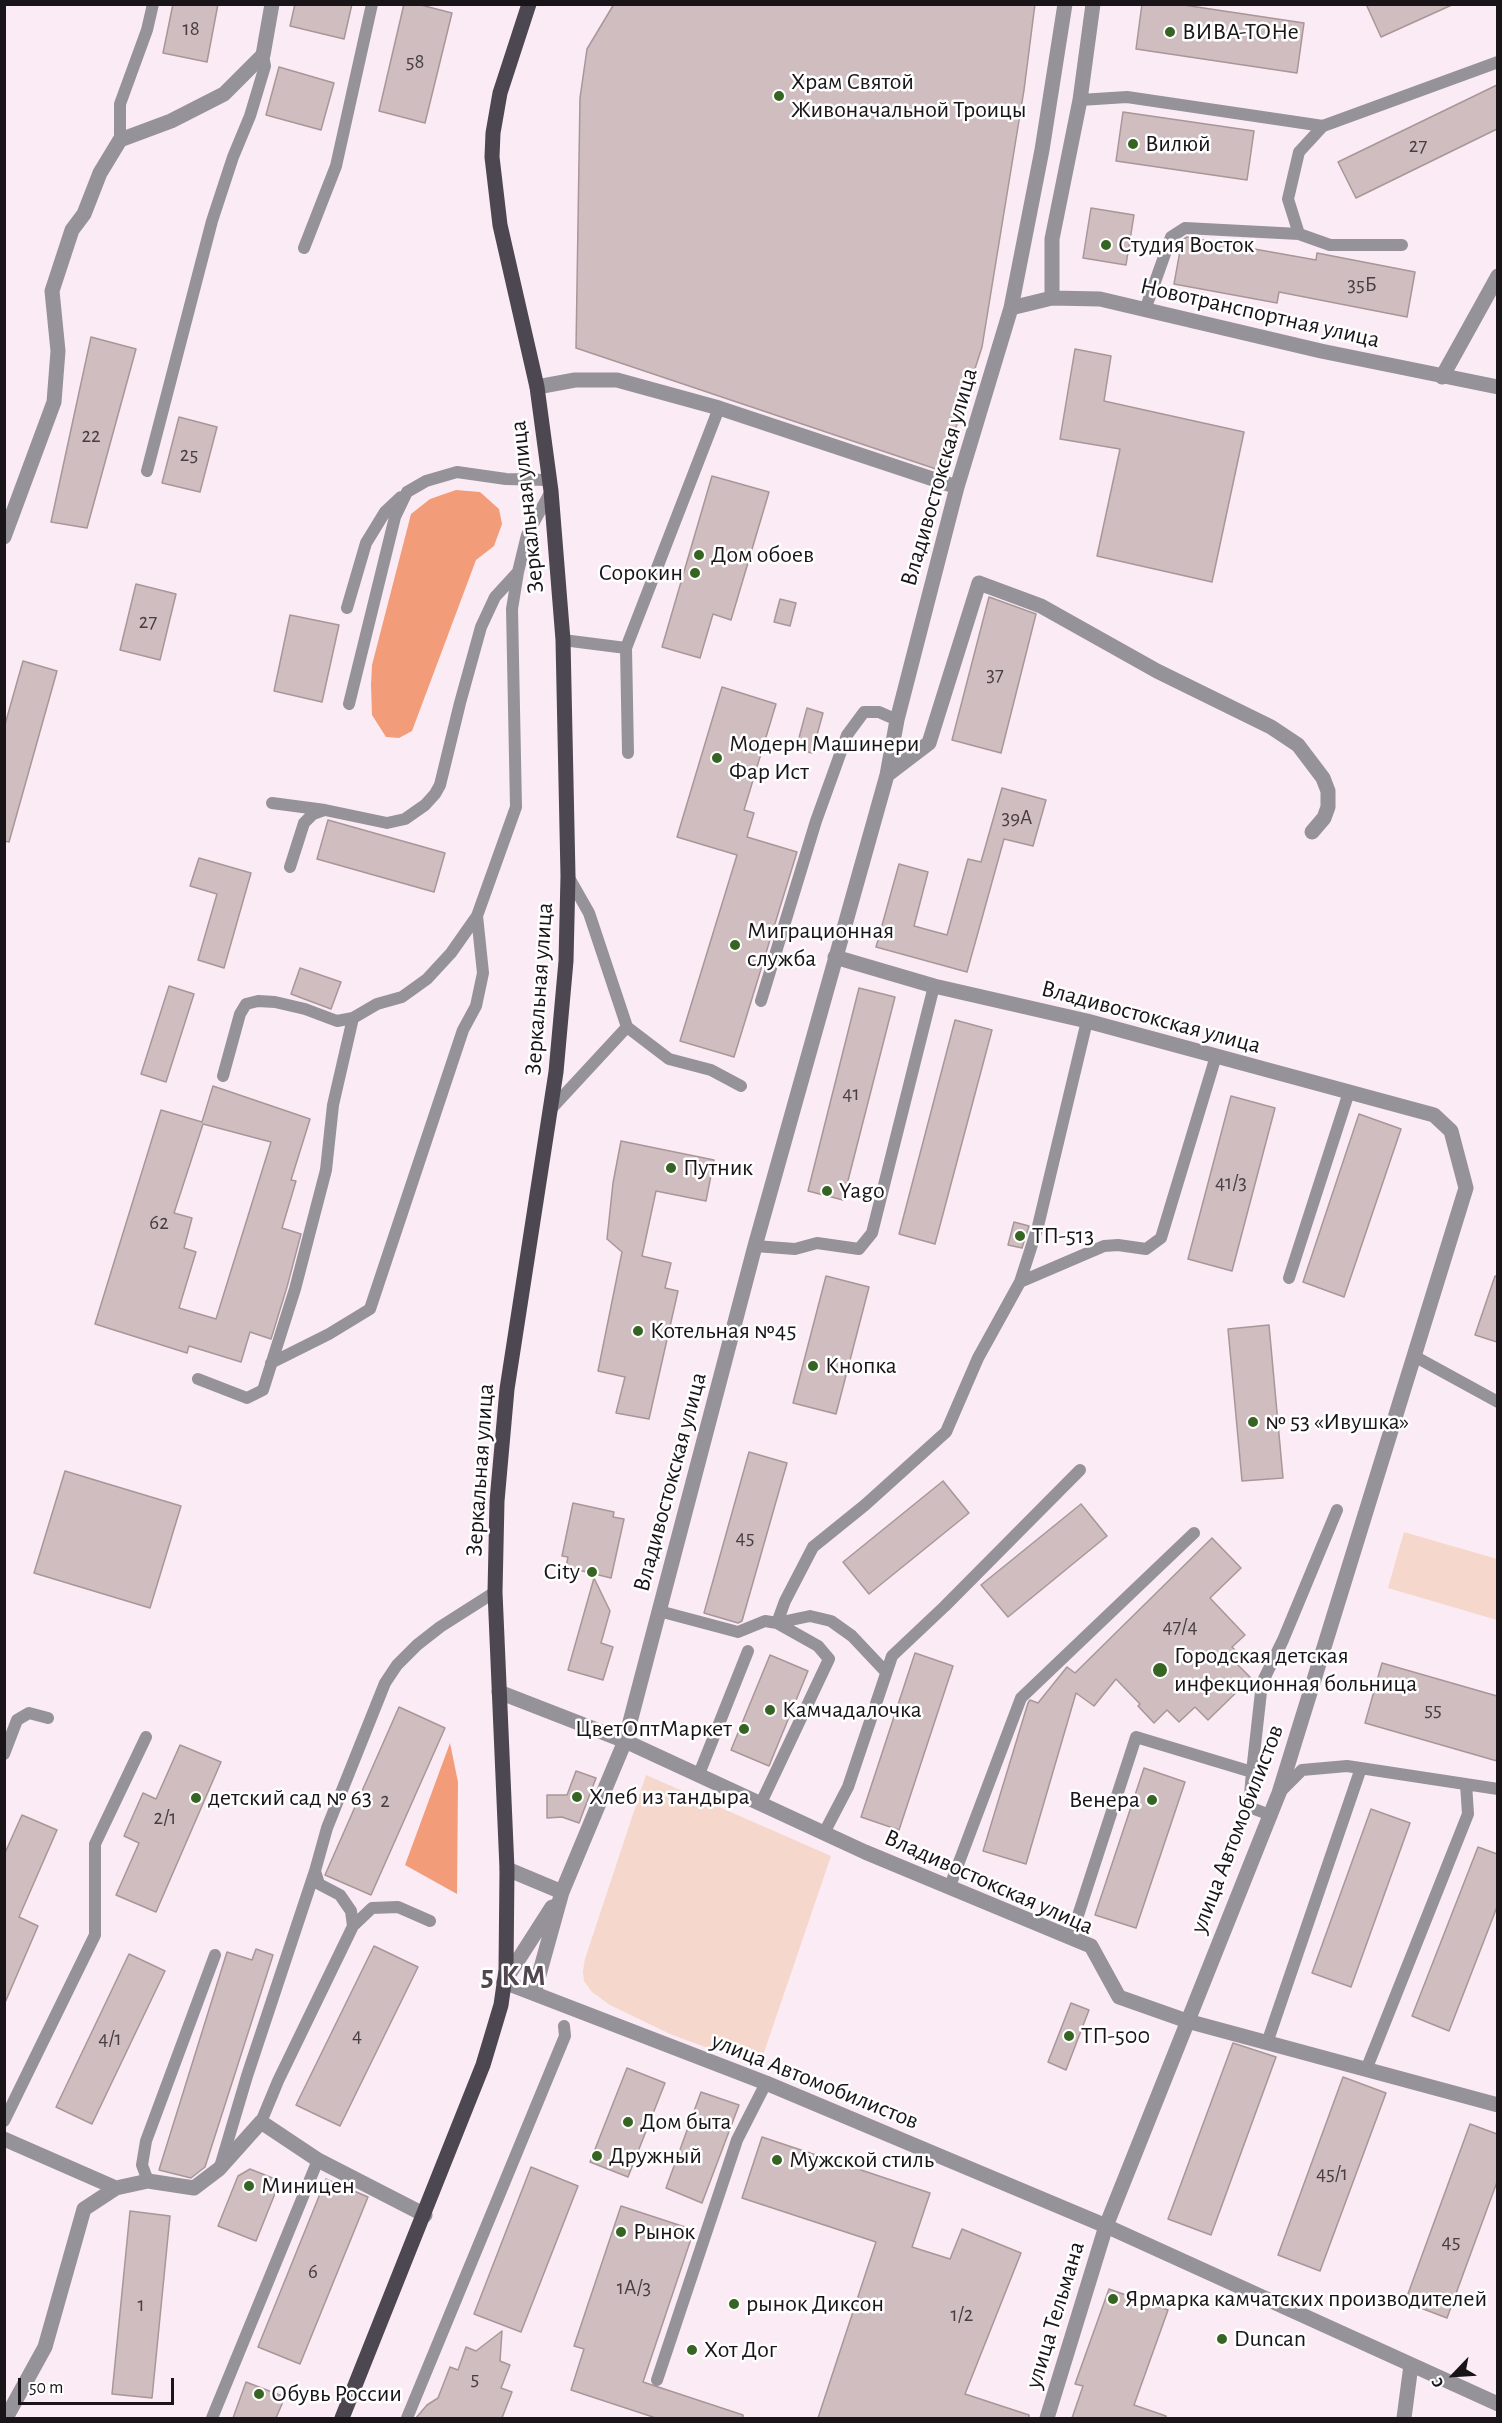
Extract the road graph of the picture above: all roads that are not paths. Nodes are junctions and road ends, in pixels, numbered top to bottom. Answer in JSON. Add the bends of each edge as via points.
{"nodes":[{"id":1,"x":153,"y":4,"type":"edge"},
{"id":2,"x":272,"y":4,"type":"edge"},
{"id":3,"x":372,"y":4,"type":"edge"},
{"id":4,"x":529,"y":4,"type":"edge"},
{"id":5,"x":1065,"y":4,"type":"edge"},
{"id":6,"x":1093,"y":4,"type":"edge"},
{"id":7,"x":263,"y":55,"type":"junction"},
{"id":8,"x":1497,"y":62,"type":"edge"},
{"id":9,"x":1080,"y":100,"type":"junction"},
{"id":10,"x":1323,"y":126,"type":"junction"},
{"id":11,"x":120,"y":140,"type":"junction"},
{"id":12,"x":1299,"y":234,"type":"junction"},
{"id":13,"x":1402,"y":245,"type":"dead end"},
{"id":14,"x":304,"y":248,"type":"dead end"},
{"id":15,"x":1497,"y":276,"type":"edge"},
{"id":16,"x":1052,"y":298,"type":"junction"},
{"id":17,"x":1011,"y":308,"type":"junction"},
{"id":18,"x":1145,"y":310,"type":"junction"},
{"id":19,"x":1442,"y":377,"type":"junction"},
{"id":20,"x":537,"y":387,"type":"junction"},
{"id":21,"x":1497,"y":387,"type":"edge"},
{"id":22,"x":719,"y":408,"type":"junction"},
{"id":23,"x":147,"y":471,"type":"dead end"},
{"id":24,"x":550,"y":486,"type":"junction"},
{"id":25,"x":957,"y":487,"type":"junction"},
{"id":26,"x":407,"y":492,"type":"junction"},
{"id":27,"x":4,"y":537,"type":"edge"},
{"id":28,"x":518,"y":572,"type":"junction"},
{"id":29,"x":347,"y":608,"type":"dead end"},
{"id":30,"x":563,"y":640,"type":"junction"},
{"id":31,"x":626,"y":648,"type":"junction"},
{"id":32,"x":349,"y":704,"type":"dead end"},
{"id":33,"x":897,"y":720,"type":"junction"},
{"id":34,"x":628,"y":753,"type":"dead end"},
{"id":35,"x":887,"y":775,"type":"junction"},
{"id":36,"x":272,"y":803,"type":"dead end"},
{"id":37,"x":325,"y":810,"type":"junction"},
{"id":38,"x":1312,"y":832,"type":"dead end"},
{"id":39,"x":290,"y":867,"type":"dead end"},
{"id":40,"x":568,"y":876,"type":"junction"},
{"id":41,"x":477,"y":916,"type":"junction"},
{"id":42,"x":835,"y":957,"type":"junction"},
{"id":43,"x":934,"y":986,"type":"junction"},
{"id":44,"x":760,"y":1001,"type":"dead end"},
{"id":45,"x":353,"y":1018,"type":"junction"},
{"id":46,"x":1088,"y":1021,"type":"junction"},
{"id":47,"x":627,"y":1028,"type":"junction"},
{"id":48,"x":1216,"y":1056,"type":"junction"},
{"id":49,"x":223,"y":1077,"type":"dead end"},
{"id":50,"x":741,"y":1086,"type":"dead end"},
{"id":51,"x":1349,"y":1092,"type":"junction"},
{"id":52,"x":552,"y":1108,"type":"junction"},
{"id":53,"x":1451,"y":1131,"type":"joint"},
{"id":54,"x":755,"y":1246,"type":"junction"},
{"id":55,"x":1289,"y":1278,"type":"dead end"},
{"id":56,"x":1020,"y":1282,"type":"junction"},
{"id":57,"x":1414,"y":1356,"type":"junction"},
{"id":58,"x":271,"y":1363,"type":"junction"},
{"id":59,"x":198,"y":1379,"type":"dead end"},
{"id":60,"x":1497,"y":1402,"type":"edge"},
{"id":61,"x":1080,"y":1470,"type":"dead end"},
{"id":62,"x":1337,"y":1510,"type":"dead end"},
{"id":63,"x":1194,"y":1533,"type":"dead end"},
{"id":64,"x":495,"y":1592,"type":"junction"},
{"id":65,"x":660,"y":1611,"type":"junction"},
{"id":66,"x":777,"y":1623,"type":"junction"},
{"id":67,"x":748,"y":1650,"type":"dead end"},
{"id":68,"x":885,"y":1671,"type":"junction"},
{"id":69,"x":498,"y":1692,"type":"junction"},
{"id":70,"x":48,"y":1718,"type":"dead end"},
{"id":71,"x":146,"y":1737,"type":"dead end"},
{"id":72,"x":625,"y":1741,"type":"junction"},
{"id":73,"x":4,"y":1754,"type":"edge"},
{"id":74,"x":1361,"y":1768,"type":"junction"},
{"id":75,"x":1252,"y":1772,"type":"junction"},
{"id":76,"x":699,"y":1774,"type":"junction"},
{"id":77,"x":1466,"y":1784,"type":"junction"},
{"id":78,"x":1497,"y":1789,"type":"edge"},
{"id":79,"x":1279,"y":1793,"type":"junction"},
{"id":80,"x":760,"y":1803,"type":"junction"},
{"id":81,"x":1270,"y":1815,"type":"junction"},
{"id":82,"x":824,"y":1833,"type":"junction"},
{"id":83,"x":507,"y":1869,"type":"junction"},
{"id":84,"x":315,"y":1871,"type":"junction"},
{"id":85,"x":950,"y":1886,"type":"junction"},
{"id":86,"x":562,"y":1892,"type":"junction"},
{"id":87,"x":430,"y":1921,"type":"dead end"},
{"id":88,"x":352,"y":1926,"type":"junction"},
{"id":89,"x":1071,"y":1937,"type":"junction"},
{"id":90,"x":216,"y":1955,"type":"dead end"},
{"id":91,"x":504,"y":1982,"type":"junction"},
{"id":92,"x":534,"y":1993,"type":"junction"},
{"id":93,"x":1187,"y":2021,"type":"junction"},
{"id":94,"x":564,"y":2026,"type":"dead end"},
{"id":95,"x":1267,"y":2043,"type":"junction"},
{"id":96,"x":1366,"y":2070,"type":"junction"},
{"id":97,"x":766,"y":2083,"type":"junction"},
{"id":98,"x":1497,"y":2103,"type":"edge"},
{"id":99,"x":4,"y":2121,"type":"edge"},
{"id":100,"x":261,"y":2122,"type":"junction"},
{"id":101,"x":4,"y":2139,"type":"edge"},
{"id":102,"x":318,"y":2160,"type":"junction"},
{"id":103,"x":219,"y":2169,"type":"junction"},
{"id":104,"x":148,"y":2181,"type":"junction"},
{"id":105,"x":116,"y":2188,"type":"junction"},
{"id":106,"x":425,"y":2215,"type":"junction"},
{"id":107,"x":1106,"y":2226,"type":"junction"},
{"id":108,"x":1411,"y":2365,"type":"junction"},
{"id":109,"x":657,"y":2380,"type":"dead end"},
{"id":110,"x":1497,"y":2404,"type":"edge"},
{"id":111,"x":6,"y":2418,"type":"edge"},
{"id":112,"x":212,"y":2418,"type":"edge"},
{"id":113,"x":342,"y":2418,"type":"edge"},
{"id":114,"x":407,"y":2418,"type":"edge"},
{"id":115,"x":1047,"y":2418,"type":"edge"},
{"id":116,"x":1404,"y":2418,"type":"edge"}],
"edges":[{"from":1,"to":11,"type":"lane","via":[[120,104]]},
{"from":2,"to":7,"type":"street"},
{"from":3,"to":14,"type":"lane","via":[[336,166]]},
{"from":4,"to":20,"type":"main road","name":"Зеркальная улица","via":[[500,93],[492,158],[500,225]]},
{"from":5,"to":17,"type":"street","name":"Владивостокская улица"},
{"from":6,"to":9,"type":"street"},
{"from":7,"to":11,"type":"street","via":[[224,94],[171,121]]},
{"from":7,"to":23,"type":"lane","via":[[265,66],[212,221]]},
{"from":8,"to":10,"type":"lane"},
{"from":9,"to":10,"type":"lane","via":[[1127,98]]},
{"from":9,"to":16,"type":"street","via":[[1052,239]]},
{"from":10,"to":12,"type":"lane","via":[[1299,152],[1290,190],[1288,200]]},
{"from":11,"to":27,"type":"street","via":[[100,173],[84,214],[72,230],[52,291],[58,351],[54,402]]},
{"from":12,"to":13,"type":"lane","via":[[1330,245]]},
{"from":12,"to":18,"type":"lane","via":[[1185,228],[1171,237]]},
{"from":15,"to":19,"type":"street"},
{"from":16,"to":17,"type":"street","name":"Новотранспортная улица"},
{"from":16,"to":18,"type":"street","name":"Новотранспортная улица","via":[[1101,299]]},
{"from":17,"to":25,"type":"street","name":"Владивостокская улица"},
{"from":18,"to":19,"type":"street","name":"Новотранспортная улица"},
{"from":19,"to":21,"type":"street","name":"Новотранспортная улица"},
{"from":20,"to":22,"type":"street","via":[[575,380],[617,380]]},
{"from":20,"to":24,"type":"main road","name":"Зеркальная улица"},
{"from":22,"to":25,"type":"street"},
{"from":22,"to":31,"type":"lane"},
{"from":24,"to":26,"type":"lane","via":[[457,472],[426,481]]},
{"from":24,"to":28,"type":"lane","via":[[527,535]]},
{"from":24,"to":30,"type":"main road","name":"Зеркальная улица"},
{"from":25,"to":33,"type":"street","name":"Владивостокская улица"},
{"from":26,"to":29,"type":"lane","via":[[385,512],[366,543]]},
{"from":26,"to":32,"type":"lane","via":[[395,516]]},
{"from":28,"to":37,"type":"lane","via":[[495,597],[482,627],[444,774],[435,794],[405,819],[387,823]]},
{"from":28,"to":41,"type":"lane","via":[[512,609],[516,807]]},
{"from":30,"to":31,"type":"lane"},
{"from":30,"to":40,"type":"main road","name":"Зеркальная улица"},
{"from":31,"to":34,"type":"lane"},
{"from":33,"to":35,"type":"street","name":"Владивостокская улица"},
{"from":33,"to":44,"type":"lane","via":[[879,712],[864,712],[846,735]]},
{"from":35,"to":38,"type":"street","via":[[929,743],[979,583],[1041,606],[1298,745],[1328,791],[1324,818]]},
{"from":35,"to":42,"type":"street","name":"Владивостокская улица"},
{"from":36,"to":37,"type":"lane"},
{"from":37,"to":39,"type":"lane","via":[[304,823]]},
{"from":40,"to":47,"type":"lane","via":[[589,913]]},
{"from":40,"to":52,"type":"main road","name":"Зеркальная улица","via":[[565,983]]},
{"from":41,"to":45,"type":"lane","via":[[427,979],[402,997],[377,1004]]},
{"from":41,"to":58,"type":"lane","via":[[483,973],[476,1006],[464,1030],[370,1308]]},
{"from":42,"to":43,"type":"street","name":"Владивостокская улица"},
{"from":42,"to":54,"type":"street","name":"Владивостокская улица"},
{"from":43,"to":46,"type":"street","name":"Владивостокская улица"},
{"from":43,"to":54,"type":"lane","via":[[872,1233],[860,1249],[817,1243],[795,1249]]},
{"from":45,"to":49,"type":"lane","via":[[337,1021],[275,1002],[252,1002],[242,1009]]},
{"from":45,"to":58,"type":"lane","via":[[333,1105],[326,1170]]},
{"from":46,"to":48,"type":"street","name":"Владивостокская улица"},
{"from":46,"to":56,"type":"lane","via":[[1038,1226]]},
{"from":47,"to":50,"type":"lane","via":[[669,1059],[711,1070]]},
{"from":47,"to":52,"type":"lane"},
{"from":48,"to":51,"type":"street","name":"Владивостокская улица"},
{"from":48,"to":56,"type":"lane","via":[[1161,1238],[1146,1249],[1104,1246]]},
{"from":51,"to":53,"type":"street","name":"Владивостокская улица","via":[[1434,1115]]},
{"from":51,"to":55,"type":"lane"},
{"from":52,"to":64,"type":"main road","name":"Зеркальная улица","via":[[507,1389],[497,1502]]},
{"from":53,"to":57,"type":"street","name":"улица Автомобилистов","via":[[1466,1188]]},
{"from":54,"to":65,"type":"street","name":"Владивостокская улица"},
{"from":56,"to":66,"type":"lane","via":[[978,1358],[946,1432],[813,1547]]},
{"from":57,"to":60,"type":"lane"},
{"from":57,"to":79,"type":"street","name":"улица Автомобилистов"},
{"from":58,"to":59,"type":"lane","via":[[263,1390],[247,1398]]},
{"from":61,"to":68,"type":"lane","via":[[892,1656]]},
{"from":62,"to":75,"type":"lane","via":[[1262,1683]]},
{"from":63,"to":85,"type":"lane","via":[[1021,1698]]},
{"from":64,"to":69,"type":"main road","name":"Зеркальная улица"},
{"from":64,"to":84,"type":"lane","via":[[417,1645],[385,1683],[327,1828]]},
{"from":65,"to":66,"type":"lane","via":[[738,1632],[765,1621]]},
{"from":65,"to":72,"type":"street","name":"Владивостокская улица"},
{"from":66,"to":68,"type":"lane","via":[[810,1616],[831,1621],[852,1636]]},
{"from":66,"to":80,"type":"lane","via":[[818,1646],[829,1659]]},
{"from":67,"to":76,"type":"lane"},
{"from":68,"to":82,"type":"lane","via":[[848,1787]]},
{"from":69,"to":72,"type":"street","name":"Владивостокская улица"},
{"from":69,"to":83,"type":"main road","name":"Зеркальная улица"},
{"from":70,"to":73,"type":"lane","via":[[29,1713],[17,1720]]},
{"from":71,"to":99,"type":"lane","via":[[95,1844],[95,1935]]},
{"from":72,"to":76,"type":"street","name":"Владивостокская улица"},
{"from":72,"to":86,"type":"street","name":"Владивостокская улица"},
{"from":74,"to":77,"type":"lane"},
{"from":74,"to":79,"type":"lane","via":[[1302,1770]]},
{"from":74,"to":95,"type":"lane"},
{"from":75,"to":81,"type":"lane","via":[[1249,1807]]},
{"from":75,"to":89,"type":"lane","via":[[1136,1737]]},
{"from":76,"to":80,"type":"street","name":"Владивостокская улица"},
{"from":77,"to":78,"type":"lane"},
{"from":77,"to":96,"type":"lane","via":[[1468,1814]]},
{"from":79,"to":81,"type":"street","name":"улица Автомобилистов"},
{"from":80,"to":82,"type":"street","name":"Владивостокская улица"},
{"from":81,"to":93,"type":"street","name":"улица Автомобилистов"},
{"from":82,"to":85,"type":"street","name":"Владивостокская улица"},
{"from":83,"to":86,"type":"street"},
{"from":83,"to":91,"type":"main road","name":"Зеркальная улица"},
{"from":84,"to":88,"type":"lane","via":[[319,1884],[340,1895],[351,1911]]},
{"from":84,"to":103,"type":"lane"},
{"from":85,"to":89,"type":"street","name":"Владивостокская улица"},
{"from":86,"to":91,"type":"street","name":"Владивостокская улица"},
{"from":86,"to":92,"type":"street","name":"Владивостокская улица"},
{"from":87,"to":88,"type":"lane","via":[[398,1907],[372,1908]]},
{"from":88,"to":100,"type":"lane"},
{"from":89,"to":93,"type":"street","name":"Владивостокская улица","via":[[1091,1946],[1119,1997]]},
{"from":90,"to":104,"type":"lane","via":[[146,2141],[142,2165]]},
{"from":91,"to":92,"type":"street","name":"улица Автомобилистов"},
{"from":91,"to":106,"type":"main road","name":"Зеркальная улица","via":[[483,2065]]},
{"from":92,"to":97,"type":"street","name":"улица Автомобилистов"},
{"from":93,"to":95,"type":"street","name":"Владивостокская улица"},
{"from":93,"to":107,"type":"street","name":"улица Автомобилистов"},
{"from":94,"to":114,"type":"lane","via":[[565,2036]]},
{"from":95,"to":96,"type":"street","name":"Владивостокская улица"},
{"from":96,"to":98,"type":"street","name":"Владивостокская улица"},
{"from":97,"to":107,"type":"street","name":"улица Автомобилистов"},
{"from":97,"to":109,"type":"lane","via":[[737,2140]]},
{"from":100,"to":102,"type":"street"},
{"from":100,"to":103,"type":"street"},
{"from":101,"to":105,"type":"street"},
{"from":102,"to":106,"type":"street"},
{"from":102,"to":112,"type":"lane"},
{"from":103,"to":104,"type":"street","via":[[194,2187]]},
{"from":104,"to":105,"type":"street"},
{"from":105,"to":111,"type":"street","via":[[84,2209],[45,2347]]},
{"from":106,"to":113,"type":"main road","name":"Зеркальная улица"},
{"from":107,"to":108,"type":"street","name":"улица Автомобилистов"},
{"from":107,"to":115,"type":"street","name":"улица Тельмана"},
{"from":108,"to":110,"type":"street","name":"улица Автомобилистов"},
{"from":108,"to":116,"type":"street"}]}
